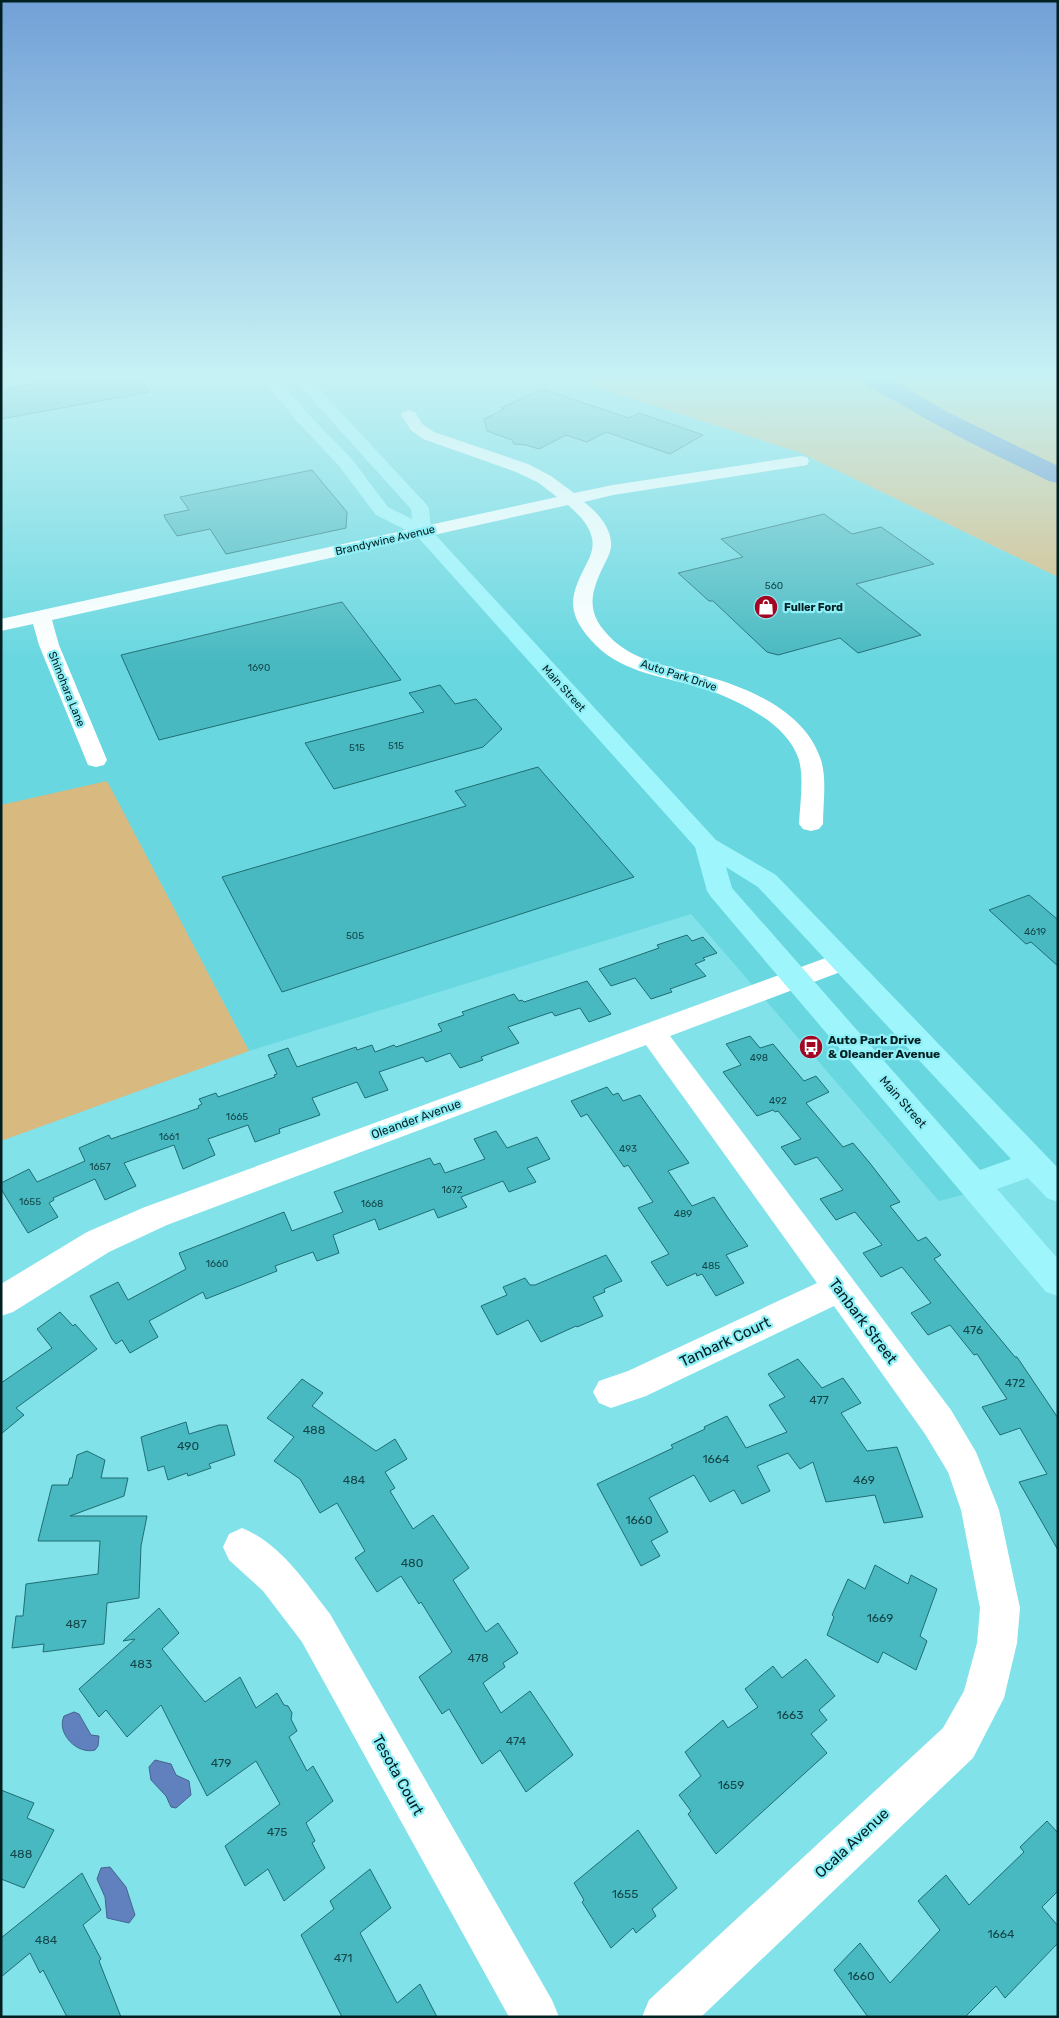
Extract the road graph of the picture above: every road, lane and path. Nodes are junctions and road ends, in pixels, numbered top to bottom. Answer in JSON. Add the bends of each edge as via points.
{"nodes":[{"id":1,"x":352,"y":471,"type":"edge"},
{"id":2,"x":386,"y":471,"type":"edge"},
{"id":3,"x":528,"y":471,"type":"edge"},
{"id":4,"x":731,"y":471,"type":"edge"},
{"id":5,"x":571,"y":500,"type":"junction"},
{"id":6,"x":422,"y":531,"type":"junction"},
{"id":7,"x":41,"y":616,"type":"junction"},
{"id":8,"x":1,"y":625,"type":"edge"},
{"id":9,"x":96,"y":760,"type":"dead end"},
{"id":10,"x":811,"y":824,"type":"dead end"},
{"id":11,"x":707,"y":845,"type":"junction"},
{"id":12,"x":842,"y":961,"type":"junction"},
{"id":13,"x":796,"y":978,"type":"junction"},
{"id":14,"x":652,"y":1032,"type":"junction"},
{"id":15,"x":1034,"y":1163,"type":"junction"},
{"id":16,"x":975,"y":1184,"type":"junction"},
{"id":17,"x":1058,"y":1190,"type":"edge"},
{"id":18,"x":1058,"y":1282,"type":"edge"},
{"id":19,"x":838,"y":1288,"type":"junction"},
{"id":20,"x":1,"y":1302,"type":"edge"},
{"id":21,"x":611,"y":1392,"type":"dead end"},
{"id":22,"x":242,"y":1547,"type":"dead end"},
{"id":23,"x":997,"y":1643,"type":"joint"},
{"id":24,"x":535,"y":2017,"type":"edge"},
{"id":25,"x":666,"y":2017,"type":"edge"}],
"edges":[{"from":1,"to":6,"type":"main road","name":"Main Street","via":[[382,511]]},
{"from":2,"to":6,"type":"main road","via":[[420,508]]},
{"from":3,"to":5,"type":"street","name":"Auto Park Drive","via":[[553,484]]},
{"from":4,"to":5,"type":"street","name":"Brandywine Avenue"},
{"from":5,"to":6,"type":"street","name":"Brandywine Avenue"},
{"from":5,"to":10,"type":"street","name":"Auto Park Drive","via":[[595,524],[602,543],[600,556],[584,587],[580,604],[590,626],[608,646],[629,659],[672,675],[707,683],[754,702],[779,719],[798,738],[810,761]]},
{"from":6,"to":7,"type":"street","name":"Brandywine Avenue"},
{"from":6,"to":11,"type":"main road","name":"Main Street"},
{"from":7,"to":8,"type":"street","name":"Brandywine Avenue"},
{"from":7,"to":9,"type":"street","name":"Shinohara Lane","via":[[49,646]]},
{"from":11,"to":12,"type":"main road","name":"Main Street","via":[[766,880]]},
{"from":11,"to":13,"type":"main road","name":"Main Street","via":[[720,891]]},
{"from":12,"to":13,"type":"street","name":"Oleander Avenue"},
{"from":12,"to":15,"type":"main road","name":"Main Street"},
{"from":13,"to":14,"type":"street","name":"Oleander Avenue"},
{"from":13,"to":16,"type":"main road","name":"Main Street"},
{"from":14,"to":19,"type":"street","name":"Tanbark Street"},
{"from":14,"to":20,"type":"street","name":"Oleander Avenue","via":[[156,1216],[98,1242]]},
{"from":15,"to":16,"type":"main road"},
{"from":15,"to":17,"type":"main road","name":"Main Street"},
{"from":16,"to":18,"type":"main road","name":"Main Street"},
{"from":19,"to":21,"type":"street","name":"Tanbark Court","via":[[634,1385]]},
{"from":19,"to":23,"type":"street","name":"Tanbark Street","via":[[938,1422],[963,1464],[980,1510],[1000,1608]]},
{"from":22,"to":24,"type":"street","name":"Tesota Court","via":[[277,1577],[316,1628]]},
{"from":23,"to":25,"type":"street","name":"Ocala Avenue","via":[[983,1698],[958,1742]]}]}
